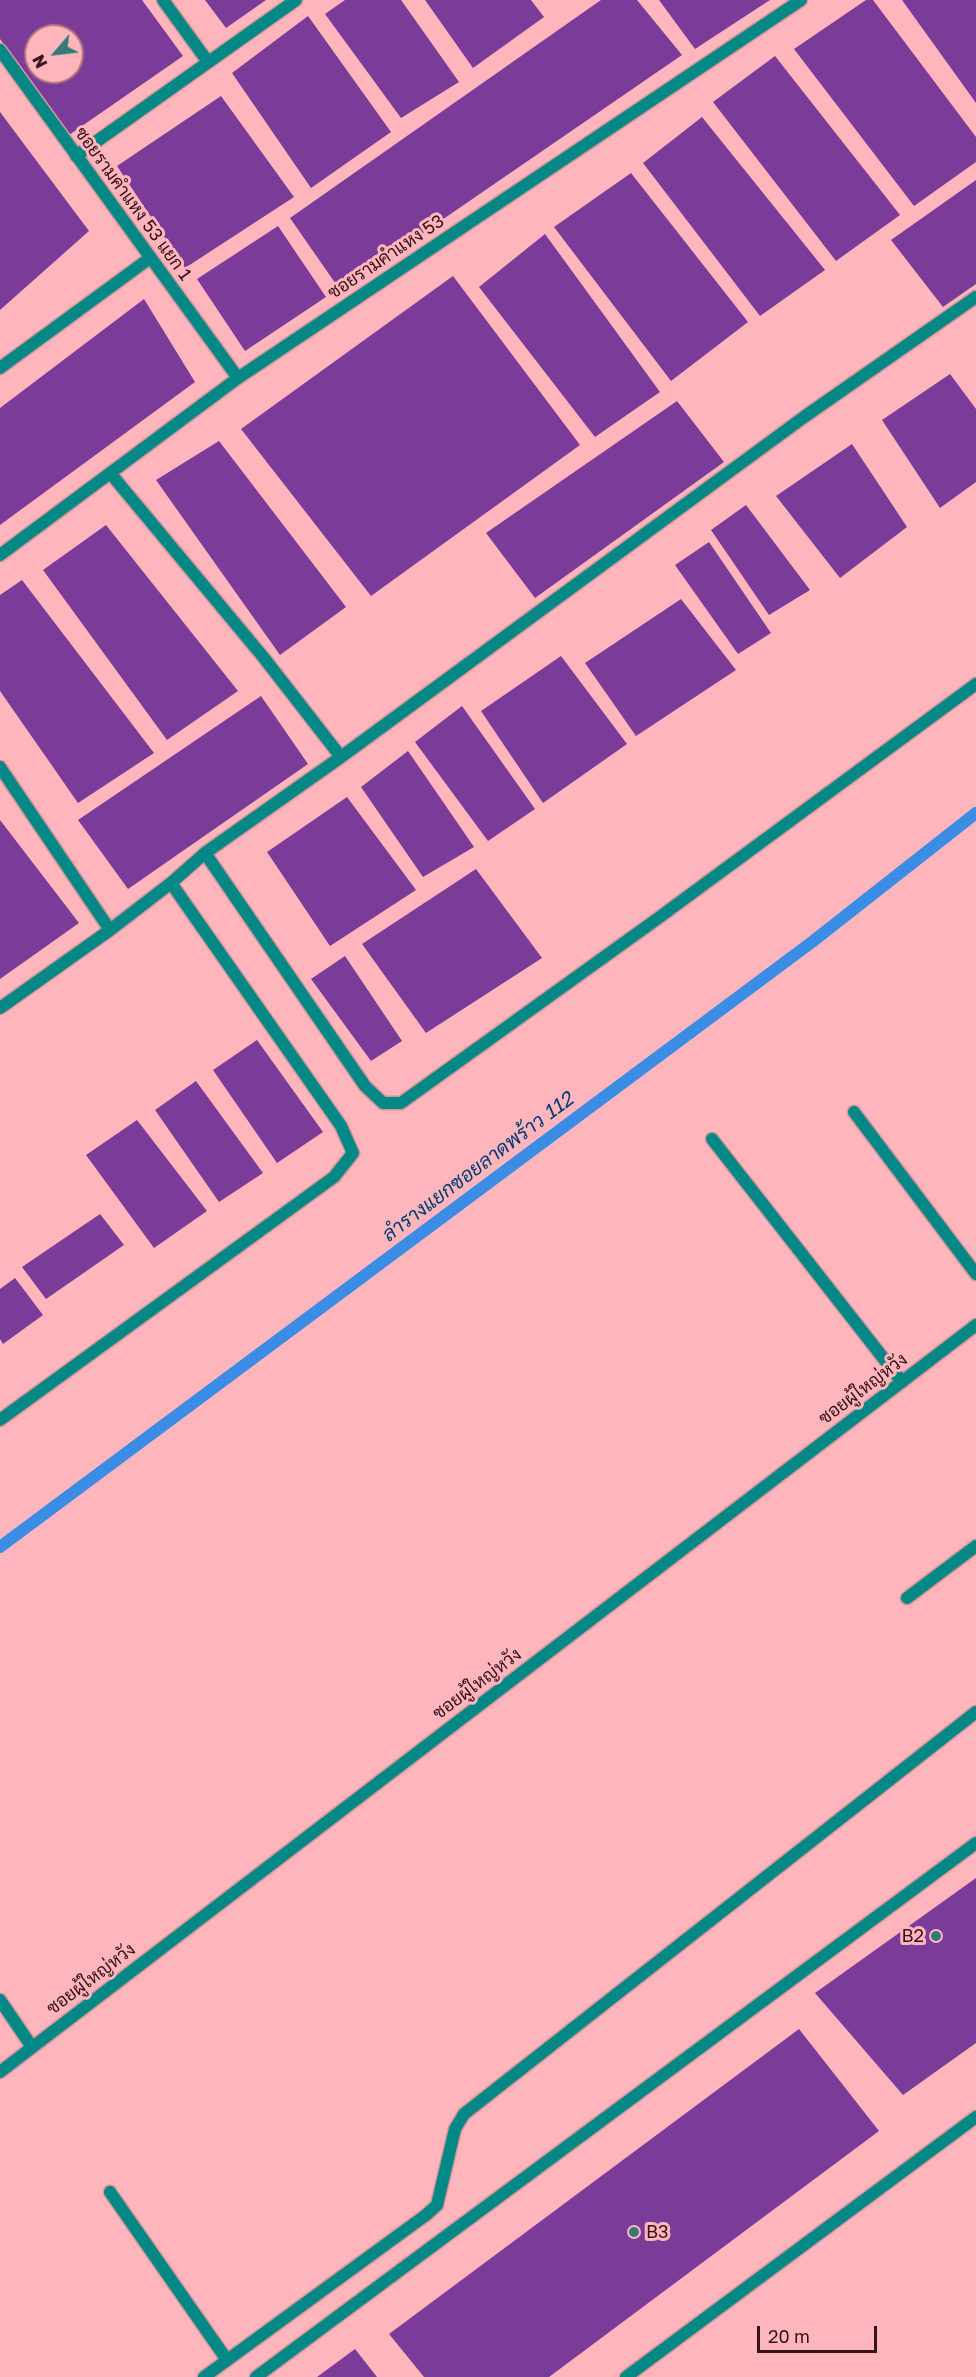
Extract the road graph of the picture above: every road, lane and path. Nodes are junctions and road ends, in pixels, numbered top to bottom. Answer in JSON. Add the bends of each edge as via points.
{"nodes":[{"id":1,"x":163,"y":0,"type":"edge"},
{"id":2,"x":296,"y":0,"type":"edge"},
{"id":3,"x":801,"y":0,"type":"edge"},
{"id":4,"x":0,"y":50,"type":"edge"},
{"id":5,"x":208,"y":62,"type":"junction"},
{"id":6,"x":76,"y":156,"type":"junction"},
{"id":7,"x":150,"y":258,"type":"junction"},
{"id":8,"x":976,"y":297,"type":"edge"},
{"id":9,"x":0,"y":368,"type":"edge"},
{"id":10,"x":238,"y":378,"type":"junction"},
{"id":11,"x":111,"y":474,"type":"junction"},
{"id":12,"x":0,"y":555,"type":"edge"},
{"id":13,"x":976,"y":684,"type":"edge"},
{"id":14,"x":341,"y":758,"type":"junction"},
{"id":15,"x":0,"y":767,"type":"edge"},
{"id":16,"x":205,"y":853,"type":"junction"},
{"id":17,"x":171,"y":883,"type":"junction"},
{"id":18,"x":110,"y":930,"type":"junction"},
{"id":19,"x":0,"y":1008,"type":"edge"},
{"id":20,"x":854,"y":1112,"type":"dead end"},
{"id":21,"x":712,"y":1139,"type":"dead end"},
{"id":22,"x":976,"y":1274,"type":"edge"},
{"id":23,"x":976,"y":1325,"type":"edge"},
{"id":24,"x":902,"y":1382,"type":"junction"},
{"id":25,"x":0,"y":1420,"type":"edge"},
{"id":26,"x":976,"y":1546,"type":"edge"},
{"id":27,"x":907,"y":1598,"type":"dead end"},
{"id":28,"x":976,"y":1712,"type":"edge"},
{"id":29,"x":976,"y":1843,"type":"edge"},
{"id":30,"x":0,"y":2000,"type":"edge"},
{"id":31,"x":32,"y":2047,"type":"junction"},
{"id":32,"x":0,"y":2072,"type":"edge"},
{"id":33,"x":976,"y":2116,"type":"edge"},
{"id":34,"x":110,"y":2192,"type":"dead end"},
{"id":35,"x":227,"y":2360,"type":"junction"},
{"id":36,"x":204,"y":2377,"type":"edge"},
{"id":37,"x":256,"y":2377,"type":"edge"},
{"id":38,"x":626,"y":2377,"type":"edge"}],
"edges":[{"from":1,"to":5,"type":"street"},
{"from":2,"to":5,"type":"street"},
{"from":3,"to":10,"type":"street","name":"ซอยรามคำแหง 53"},
{"from":4,"to":6,"type":"street","name":"ซอยรามคำแหง 53 แยก 1"},
{"from":5,"to":6,"type":"street"},
{"from":6,"to":7,"type":"street","name":"ซอยรามคำแหง 53 แยก 1"},
{"from":7,"to":9,"type":"street"},
{"from":7,"to":10,"type":"street","name":"ซอยรามคำแหง 53 แยก 1"},
{"from":8,"to":14,"type":"street","via":[[804,417]]},
{"from":10,"to":11,"type":"street","name":"ซอยรามคำแหง 53"},
{"from":11,"to":12,"type":"street","name":"ซอยรามคำแหง 53"},
{"from":11,"to":14,"type":"street","via":[[264,658]]},
{"from":13,"to":16,"type":"street","via":[[401,1102],[383,1103],[365,1086]]},
{"from":14,"to":16,"type":"street"},
{"from":15,"to":18,"type":"street"},
{"from":16,"to":17,"type":"street"},
{"from":17,"to":18,"type":"street"},
{"from":17,"to":25,"type":"street","via":[[341,1126],[353,1153],[334,1177]]},
{"from":18,"to":19,"type":"street"},
{"from":20,"to":22,"type":"street"},
{"from":21,"to":24,"type":"street"},
{"from":23,"to":24,"type":"street","name":"ซอยผู้ใหญ่หวัง"},
{"from":24,"to":31,"type":"street","name":"ซอยผู้ใหญ่หวัง"},
{"from":26,"to":27,"type":"street"},
{"from":28,"to":35,"type":"street","via":[[464,2114],[455,2129],[437,2205]]},
{"from":29,"to":37,"type":"street"},
{"from":30,"to":31,"type":"street"},
{"from":31,"to":32,"type":"street","name":"ซอยผู้ใหญ่หวัง"},
{"from":33,"to":38,"type":"street"},
{"from":34,"to":35,"type":"street"},
{"from":35,"to":36,"type":"street"}]}
